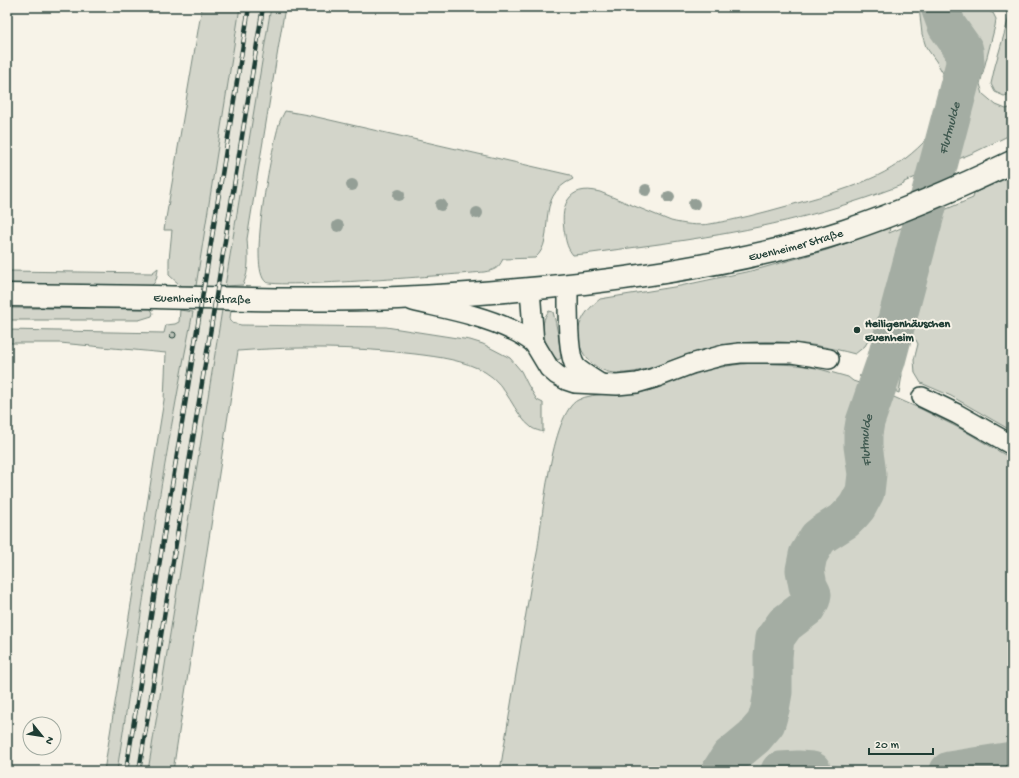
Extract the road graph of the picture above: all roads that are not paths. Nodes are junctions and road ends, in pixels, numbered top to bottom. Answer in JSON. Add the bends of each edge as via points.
{"nodes":[{"id":1,"x":1012,"y":162,"type":"edge"},
{"id":2,"x":568,"y":286,"type":"junction"},
{"id":3,"x":530,"y":289,"type":"junction"},
{"id":4,"x":7,"y":295,"type":"edge"},
{"id":5,"x":398,"y":298,"type":"junction"},
{"id":6,"x":534,"y":343,"type":"junction"},
{"id":7,"x":828,"y":359,"type":"dead end"},
{"id":8,"x":599,"y":383,"type":"junction"},
{"id":9,"x":922,"y":397,"type":"dead end"},
{"id":10,"x":1012,"y":445,"type":"edge"}],
"edges":[{"from":1,"to":2,"type":"main road","name":"Euenheimer Straße","via":[[895,213],[845,231],[757,255]]},
{"from":2,"to":3,"type":"main road","name":"Euenheimer Straße"},
{"from":2,"to":8,"type":"street","via":[[571,356],[576,366]]},
{"from":3,"to":5,"type":"main road","name":"Euenheimer Straße"},
{"from":3,"to":6,"type":"street","name":"Euenheimer Straße"},
{"from":4,"to":5,"type":"main road","name":"Euenheimer Straße","via":[[247,300]]},
{"from":5,"to":6,"type":"street","name":"Euenheimer Straße","via":[[491,321],[513,330]]},
{"from":6,"to":8,"type":"street","name":"Euenheimer Straße","via":[[549,368],[557,375],[576,383]]},
{"from":7,"to":8,"type":"street","name":"Euenheimer Straße","via":[[792,353],[740,353],[699,362],[637,383]]},
{"from":9,"to":10,"type":"street"}]}
